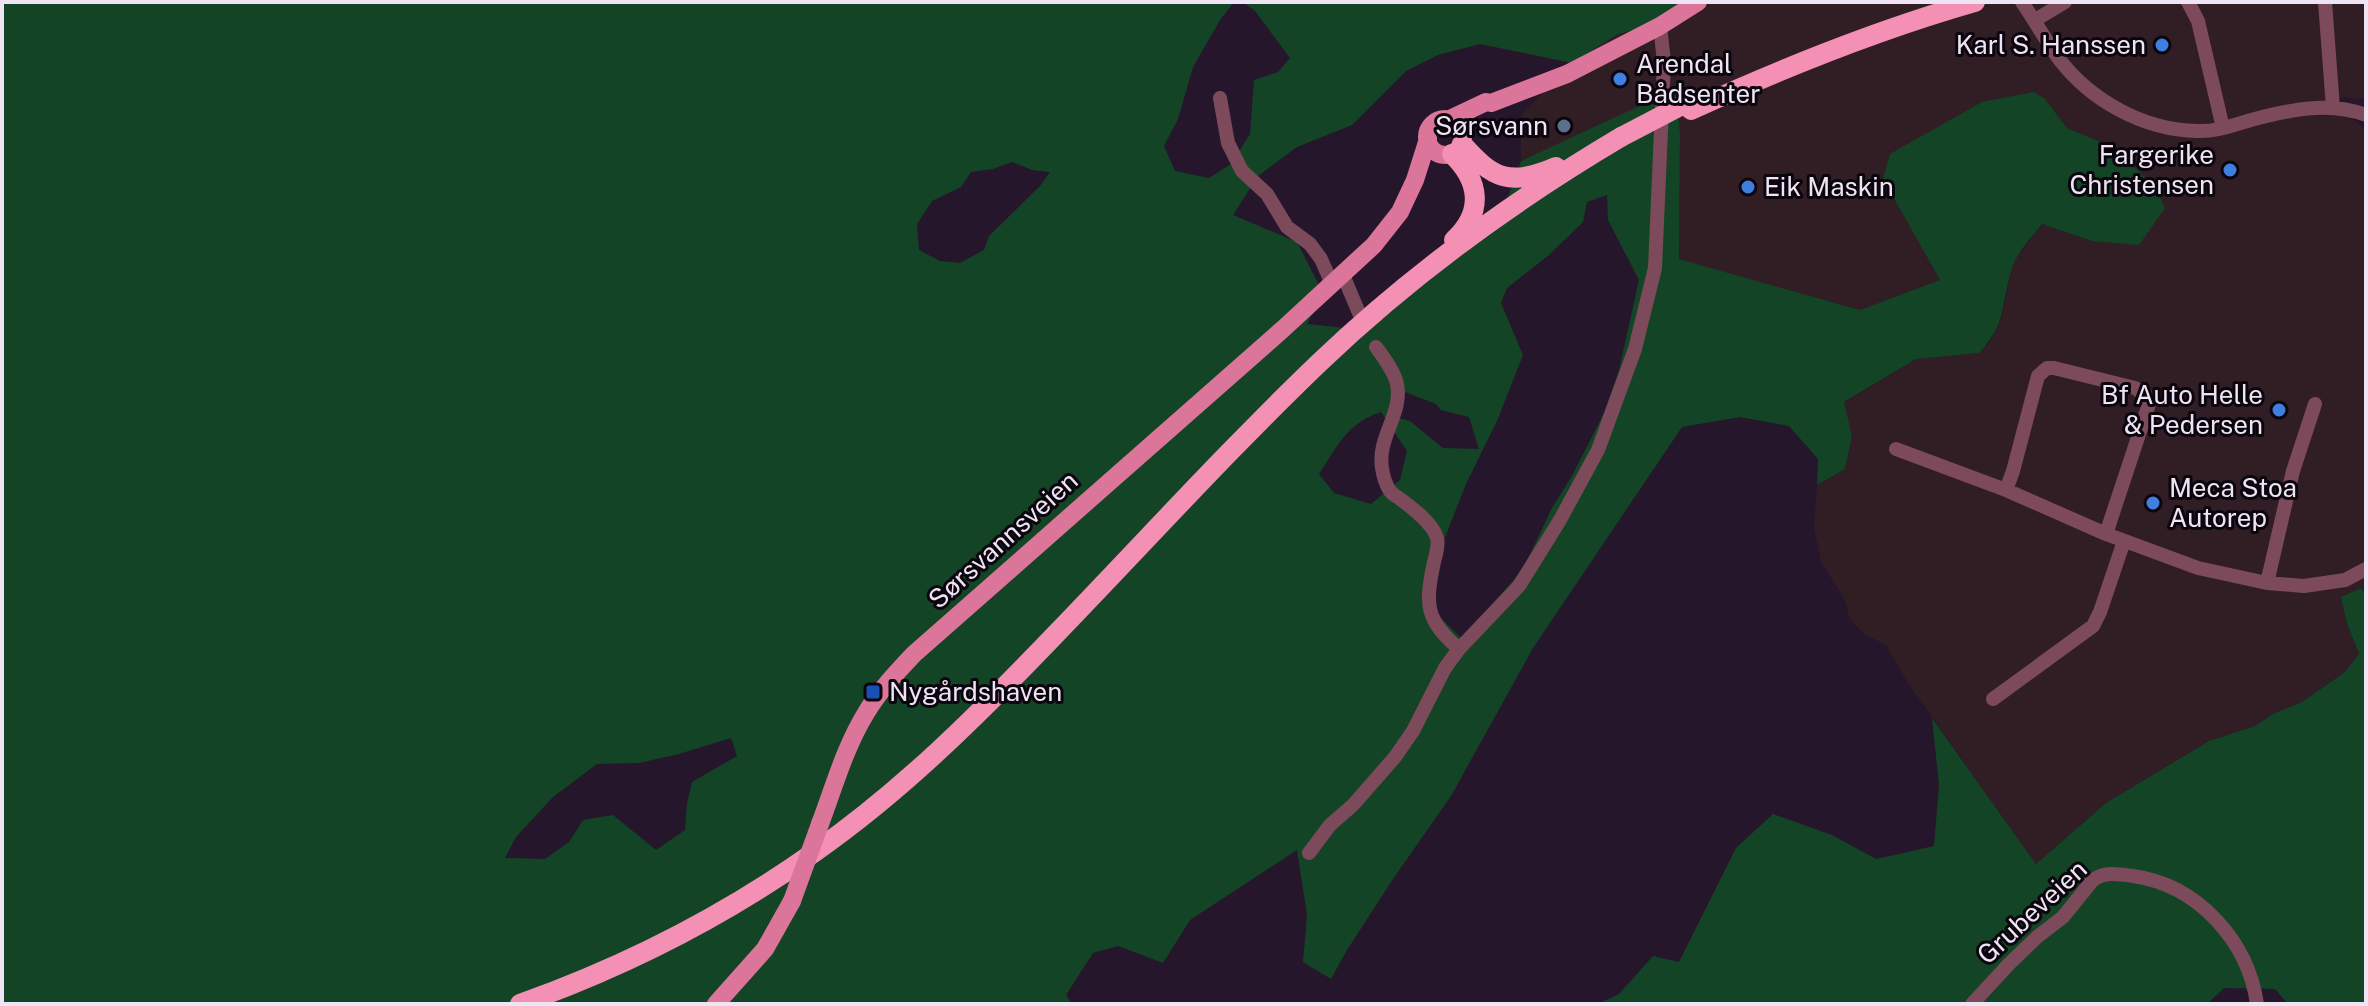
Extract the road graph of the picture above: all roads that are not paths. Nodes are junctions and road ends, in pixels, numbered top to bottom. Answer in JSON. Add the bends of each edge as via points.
{"nodes":[{"id":1,"x":1698,"y":2,"type":"edge"},
{"id":2,"x":1943,"y":2,"type":"edge"},
{"id":3,"x":1975,"y":2,"type":"edge"},
{"id":4,"x":2022,"y":2,"type":"edge"},
{"id":5,"x":2065,"y":2,"type":"edge"},
{"id":6,"x":2188,"y":2,"type":"edge"},
{"id":7,"x":2325,"y":2,"type":"edge"},
{"id":8,"x":2035,"y":20,"type":"junction"},
{"id":9,"x":1660,"y":26,"type":"junction"},
{"id":10,"x":1220,"y":98,"type":"dead end"},
{"id":11,"x":1491,"y":103,"type":"junction"},
{"id":12,"x":1690,"y":106,"type":"junction"},
{"id":13,"x":2333,"y":108,"type":"junction"},
{"id":14,"x":2366,"y":115,"type":"edge"},
{"id":15,"x":1448,"y":120,"type":"junction"},
{"id":16,"x":2223,"y":128,"type":"junction"},
{"id":17,"x":1428,"y":139,"type":"junction"},
{"id":18,"x":1623,"y":141,"type":"junction"},
{"id":19,"x":1456,"y":147,"type":"junction"},
{"id":20,"x":1415,"y":180,"type":"junction"},
{"id":21,"x":1337,"y":279,"type":"junction"},
{"id":22,"x":1398,"y":292,"type":"junction"},
{"id":23,"x":1359,"y":313,"type":"dead end"},
{"id":24,"x":1376,"y":347,"type":"dead end"},
{"id":25,"x":2315,"y":404,"type":"dead end"},
{"id":26,"x":1896,"y":449,"type":"dead end"},
{"id":27,"x":2006,"y":490,"type":"junction"},
{"id":28,"x":2106,"y":534,"type":"junction"},
{"id":29,"x":2124,"y":541,"type":"junction"},
{"id":30,"x":2366,"y":569,"type":"edge"},
{"id":31,"x":2267,"y":583,"type":"junction"},
{"id":32,"x":1459,"y":649,"type":"junction"},
{"id":33,"x":1993,"y":699,"type":"dead end"},
{"id":34,"x":1309,"y":853,"type":"dead end"},
{"id":35,"x":520,"y":1004,"type":"edge"},
{"id":36,"x":551,"y":1004,"type":"edge"},
{"id":37,"x":716,"y":1004,"type":"edge"},
{"id":38,"x":1972,"y":1004,"type":"edge"},
{"id":39,"x":2257,"y":1004,"type":"edge"}],
"edges":[{"from":1,"to":9,"type":"main road","name":"Sørsvannsveien"},
{"from":2,"to":12,"type":"highway","via":[[1765,66]]},
{"from":3,"to":12,"type":"highway","via":[[1891,28]]},
{"from":4,"to":8,"type":"street"},
{"from":5,"to":8,"type":"street"},
{"from":6,"to":16,"type":"street","via":[[2198,21]]},
{"from":7,"to":13,"type":"street"},
{"from":8,"to":16,"type":"street","via":[[2068,69],[2102,100],[2175,129]]},
{"from":9,"to":11,"type":"main road","name":"Sørsvannsveien","via":[[1567,74]]},
{"from":9,"to":32,"type":"street","via":[[1664,62],[1655,268],[1635,349],[1598,450],[1560,520],[1519,586]]},
{"from":10,"to":21,"type":"street","via":[[1228,143],[1242,171]]},
{"from":11,"to":15,"type":"main road","name":"Sørsvannsveien"},
{"from":11,"to":19,"type":"main road","name":"Sørsvannsveien"},
{"from":12,"to":18,"type":"highway","bridge":true},
{"from":13,"to":14,"type":"street"},
{"from":13,"to":16,"type":"street","via":[[2287,110]]},
{"from":15,"to":17,"type":"main road","via":[[1433,124]]},
{"from":15,"to":19,"type":"main road","via":[[1459,125]]},
{"from":17,"to":19,"type":"main road","via":[[1432,149]]},
{"from":17,"to":20,"type":"main road","name":"Sørsvannsveien"},
{"from":18,"to":19,"type":"highway","via":[[1539,174],[1509,177],[1488,170]]},
{"from":18,"to":22,"type":"highway","via":[[1519,200]]},
{"from":18,"to":36,"type":"highway","via":[[1445,265],[1322,372],[982,723],[901,795],[813,862],[728,917]]},
{"from":19,"to":20,"type":"main road","name":"Sørsvannsveien"},
{"from":19,"to":22,"type":"highway","via":[[1475,189],[1471,217],[1463,231]]},
{"from":20,"to":21,"type":"main road","name":"Sørsvannsveien","via":[[1395,221]]},
{"from":21,"to":23,"type":"street"},
{"from":21,"to":37,"type":"main road","name":"Sørsvannsveien","bridge":true,"via":[[914,654],[878,694],[850,742],[792,901],[765,949]]},
{"from":22,"to":35,"type":"highway","via":[[1320,361],[980,713],[900,785],[816,851],[729,907],[616,967]]},
{"from":24,"to":32,"type":"street","via":[[1397,384],[1396,410],[1381,452],[1384,475],[1392,494],[1437,535],[1428,607],[1440,630]]},
{"from":25,"to":31,"type":"street"},
{"from":26,"to":27,"type":"street"},
{"from":27,"to":28,"type":"street"},
{"from":27,"to":28,"type":"street","via":[[2042,371],[2054,368],[2135,388],[2149,404]]},
{"from":28,"to":29,"type":"street"},
{"from":29,"to":31,"type":"street","via":[[2198,568]]},
{"from":29,"to":33,"type":"street","via":[[2093,626]]},
{"from":30,"to":31,"type":"street","via":[[2325,585]]},
{"from":32,"to":34,"type":"street","via":[[1395,757]]},
{"from":38,"to":39,"type":"street","name":"Grubeveien","via":[[2063,917],[2092,881],[2112,874],[2170,885],[2196,900],[2247,962]]}]}
